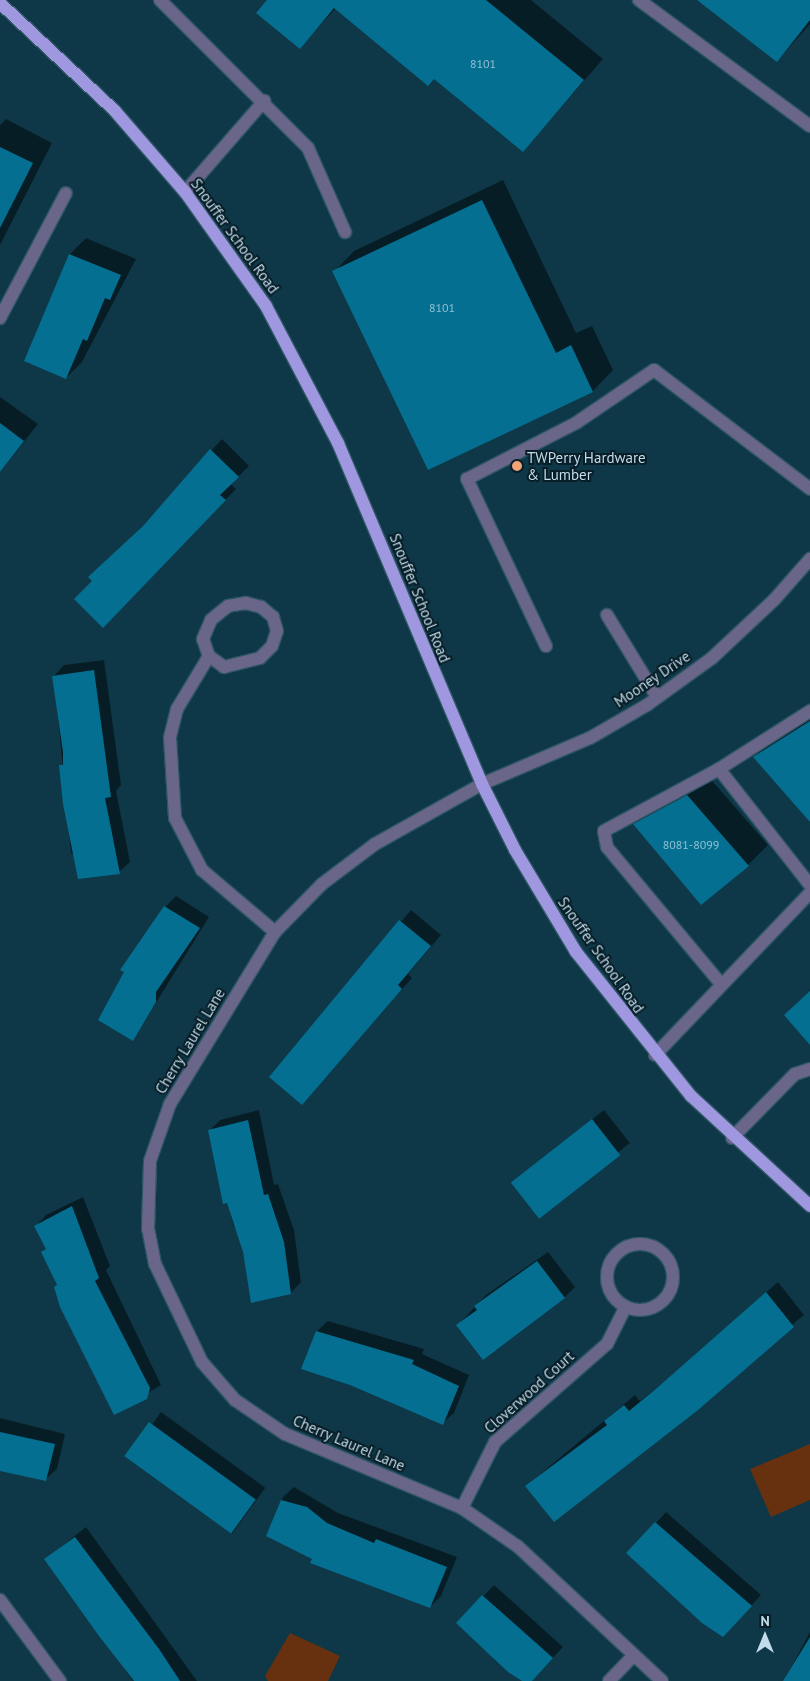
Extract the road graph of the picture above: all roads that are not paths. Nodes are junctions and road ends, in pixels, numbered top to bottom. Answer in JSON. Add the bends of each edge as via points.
{"nodes":[{"id":1,"x":160,"y":0,"type":"edge"},
{"id":2,"x":639,"y":0,"type":"edge"},
{"id":3,"x":0,"y":3,"type":"edge"},
{"id":4,"x":264,"y":101,"type":"junction"},
{"id":5,"x":810,"y":126,"type":"edge"},
{"id":6,"x":184,"y":192,"type":"junction"},
{"id":7,"x":66,"y":193,"type":"dead end"},
{"id":8,"x":345,"y":232,"type":"dead end"},
{"id":9,"x":0,"y":318,"type":"edge"},
{"id":10,"x":810,"y":489,"type":"edge"},
{"id":11,"x":810,"y":559,"type":"edge"},
{"id":12,"x":607,"y":615,"type":"dead end"},
{"id":13,"x":546,"y":646,"type":"dead end"},
{"id":14,"x":209,"y":656,"type":"junction"},
{"id":15,"x":657,"y":697,"type":"junction"},
{"id":16,"x":810,"y":711,"type":"edge"},
{"id":17,"x":719,"y":769,"type":"junction"},
{"id":18,"x":482,"y":784,"type":"junction"},
{"id":19,"x":810,"y":885,"type":"edge"},
{"id":20,"x":810,"y":893,"type":"edge"},
{"id":21,"x":275,"y":932,"type":"junction"},
{"id":22,"x":721,"y":984,"type":"junction"},
{"id":23,"x":655,"y":1056,"type":"junction"},
{"id":24,"x":810,"y":1069,"type":"edge"},
{"id":25,"x":732,"y":1138,"type":"junction"},
{"id":26,"x":810,"y":1206,"type":"edge"},
{"id":27,"x":626,"y":1306,"type":"junction"},
{"id":28,"x":462,"y":1508,"type":"junction"},
{"id":29,"x":0,"y":1600,"type":"edge"},
{"id":30,"x":634,"y":1655,"type":"junction"},
{"id":31,"x":60,"y":1681,"type":"edge"},
{"id":32,"x":609,"y":1681,"type":"edge"},
{"id":33,"x":662,"y":1681,"type":"edge"}],
"edges":[{"from":1,"to":4,"type":"street"},
{"from":2,"to":5,"type":"street"},
{"from":3,"to":6,"type":"main road","name":"Snouffer School Road","via":[[116,111]]},
{"from":4,"to":6,"type":"street"},
{"from":4,"to":8,"type":"street","via":[[308,148]]},
{"from":6,"to":18,"type":"main road","name":"Snouffer School Road","via":[[266,306],[317,398]]},
{"from":7,"to":9,"type":"street"},
{"from":10,"to":13,"type":"street","via":[[654,370],[576,423],[466,479]]},
{"from":11,"to":15,"type":"street","name":"Mooney Drive","via":[[774,600],[712,658]]},
{"from":12,"to":15,"type":"street"},
{"from":14,"to":14,"type":"street","via":[[203,639],[211,620],[228,606],[246,603],[261,607],[273,617],[277,631],[272,646],[260,658],[224,667]]},
{"from":14,"to":21,"type":"street","via":[[177,709],[170,738],[175,818],[202,870]]},
{"from":15,"to":18,"type":"street","name":"Mooney Drive","via":[[590,738]]},
{"from":16,"to":17,"type":"street"},
{"from":17,"to":19,"type":"street"},
{"from":17,"to":22,"type":"street","via":[[611,824],[603,840]]},
{"from":18,"to":21,"type":"street","name":"Cherry Laurel Lane","via":[[375,844],[322,884]]},
{"from":18,"to":23,"type":"main road","name":"Snouffer School Road","via":[[545,904]]},
{"from":20,"to":22,"type":"street"},
{"from":21,"to":28,"type":"street","name":"Cherry Laurel Lane","via":[[170,1104],[150,1161],[148,1229],[155,1264],[202,1362],[235,1400],[285,1434]]},
{"from":22,"to":23,"type":"street"},
{"from":23,"to":25,"type":"main road","name":"Snouffer School Road"},
{"from":24,"to":25,"type":"street","via":[[795,1074]]},
{"from":25,"to":26,"type":"main road","name":"Snouffer School Road"},
{"from":27,"to":27,"type":"street","via":[[637,1309],[658,1304],[671,1287],[671,1265],[657,1248],[636,1244],[610,1261],[609,1287]]},
{"from":27,"to":28,"type":"street","name":"Cloverwood Court","via":[[607,1344],[495,1442]]},
{"from":28,"to":30,"type":"street","name":"Cherry Laurel Lane","via":[[517,1546]]},
{"from":29,"to":31,"type":"street"},
{"from":30,"to":32,"type":"street"},
{"from":30,"to":33,"type":"street","name":"Cherry Laurel Lane"}]}
